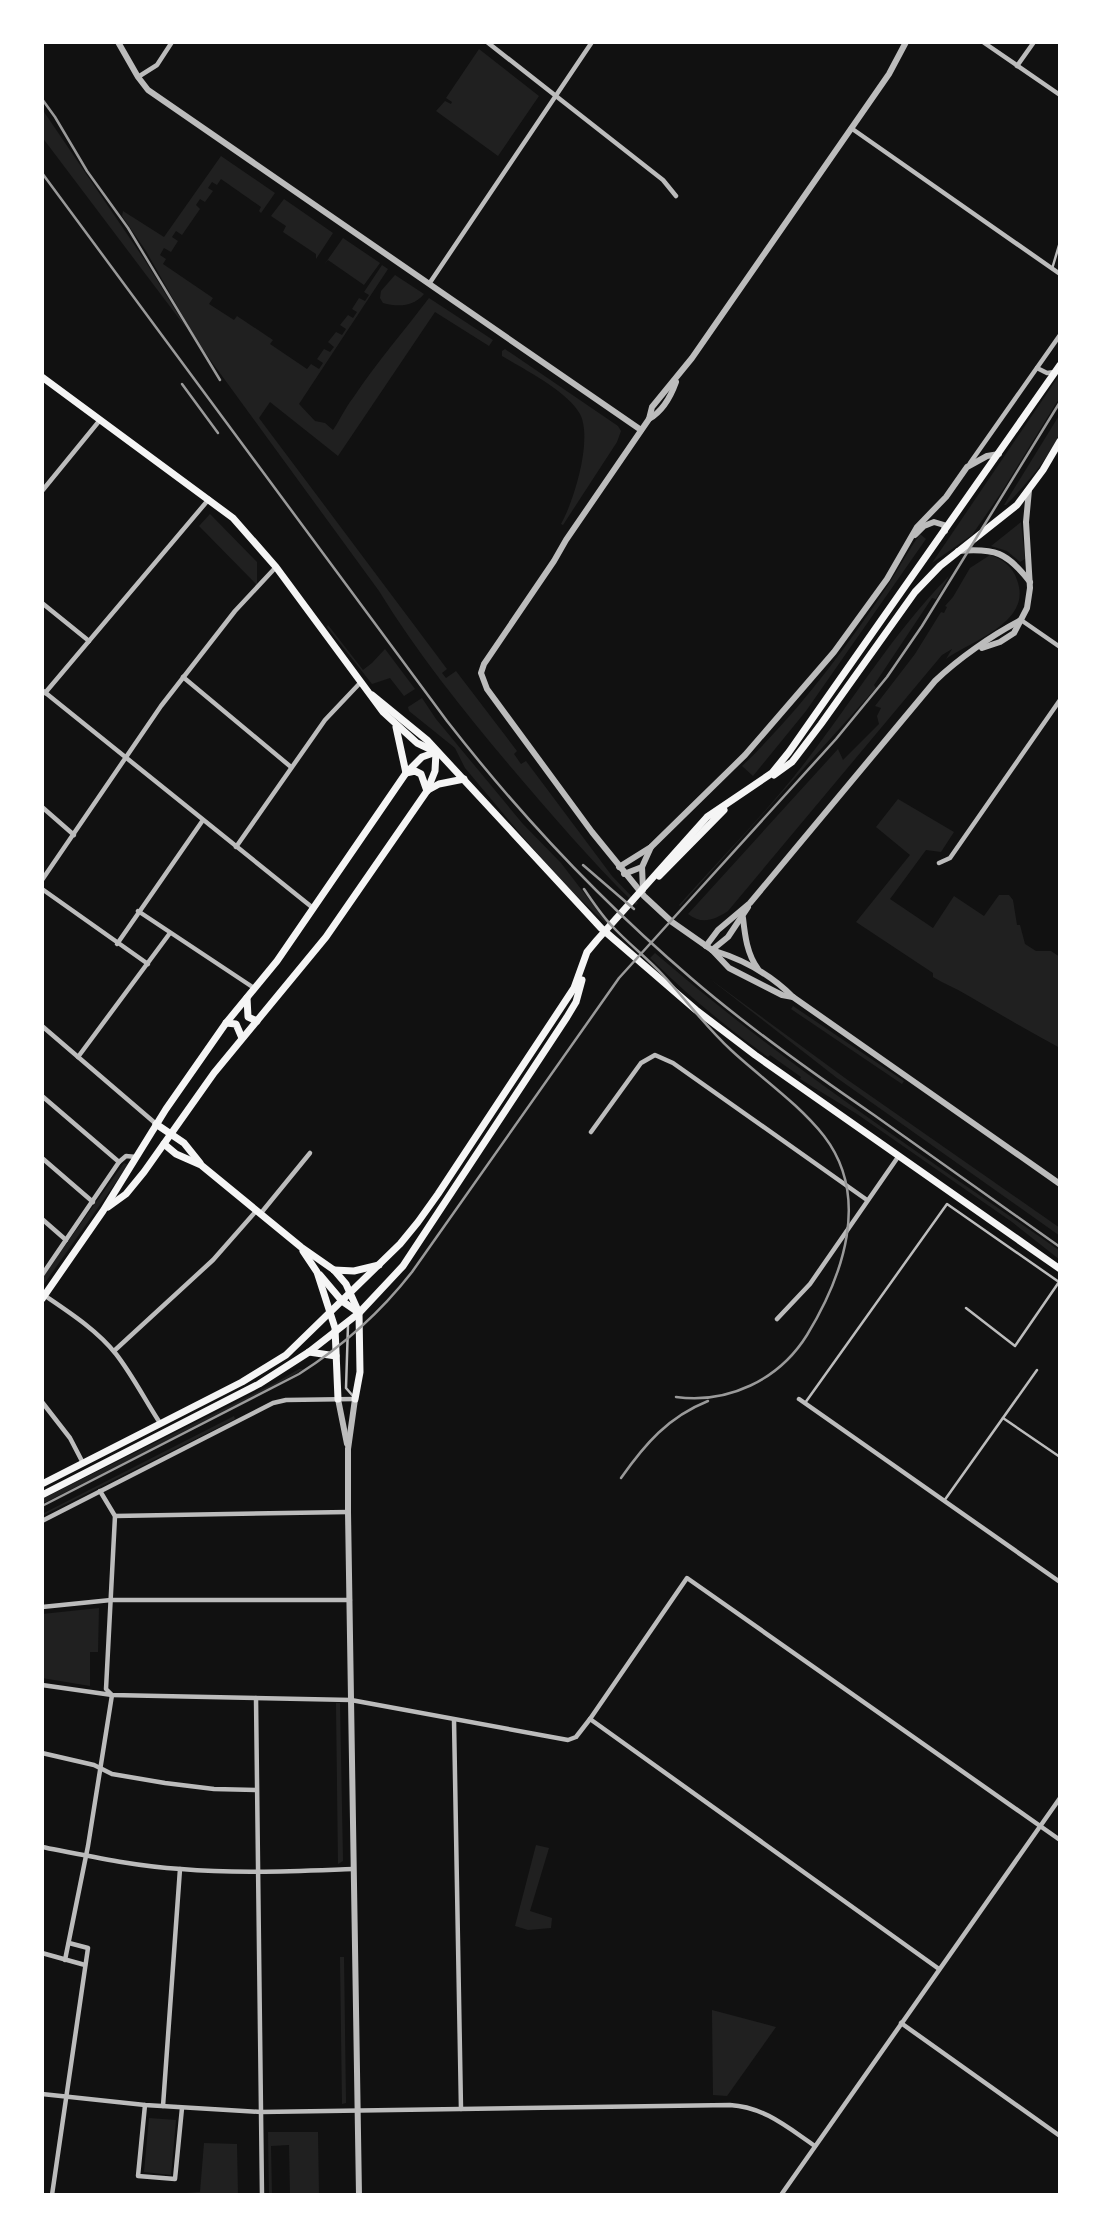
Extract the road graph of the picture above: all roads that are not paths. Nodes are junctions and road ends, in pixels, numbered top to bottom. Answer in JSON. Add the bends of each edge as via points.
{"nodes":[{"id":1,"x":118,"y":42,"type":"edge"},
{"id":2,"x":172,"y":42,"type":"edge"},
{"id":3,"x":487,"y":42,"type":"edge"},
{"id":4,"x":592,"y":42,"type":"edge"},
{"id":5,"x":906,"y":42,"type":"edge"},
{"id":6,"x":983,"y":42,"type":"edge"},
{"id":7,"x":1034,"y":42,"type":"edge"},
{"id":8,"x":1017,"y":66,"type":"junction"},
{"id":9,"x":138,"y":77,"type":"junction"},
{"id":10,"x":1060,"y":95,"type":"edge"},
{"id":11,"x":555,"y":96,"type":"junction"},
{"id":12,"x":851,"y":128,"type":"junction"},
{"id":13,"x":676,"y":196,"type":"dead end"},
{"id":14,"x":1060,"y":242,"type":"edge"},
{"id":15,"x":1052,"y":269,"type":"junction"},
{"id":16,"x":1060,"y":274,"type":"edge"},
{"id":17,"x":429,"y":284,"type":"junction"},
{"id":18,"x":1060,"y":335,"type":"edge"},
{"id":19,"x":1037,"y":368,"type":"junction"},
{"id":20,"x":1058,"y":368,"type":"edge"},
{"id":21,"x":42,"y":376,"type":"edge"},
{"id":22,"x":100,"y":419,"type":"junction"},
{"id":23,"x":641,"y":430,"type":"junction"},
{"id":24,"x":1060,"y":441,"type":"edge"},
{"id":25,"x":999,"y":454,"type":"junction"},
{"id":26,"x":967,"y":467,"type":"junction"},
{"id":27,"x":1029,"y":490,"type":"junction"},
{"id":28,"x":42,"y":491,"type":"edge"},
{"id":29,"x":209,"y":499,"type":"junction"},
{"id":30,"x":945,"y":531,"type":"junction"},
{"id":31,"x":909,"y":542,"type":"junction"},
{"id":32,"x":958,"y":551,"type":"junction"},
{"id":33,"x":276,"y":567,"type":"junction"},
{"id":34,"x":1030,"y":582,"type":"junction"},
{"id":35,"x":42,"y":603,"type":"edge"},
{"id":36,"x":1021,"y":620,"type":"junction"},
{"id":37,"x":89,"y":641,"type":"junction"},
{"id":38,"x":1060,"y":647,"type":"edge"},
{"id":39,"x":183,"y":677,"type":"junction"},
{"id":40,"x":361,"y":682,"type":"junction"},
{"id":41,"x":44,"y":692,"type":"edge"},
{"id":42,"x":372,"y":695,"type":"junction"},
{"id":43,"x":1060,"y":700,"type":"edge"},
{"id":44,"x":396,"y":727,"type":"junction"},
{"id":45,"x":436,"y":752,"type":"junction"},
{"id":46,"x":126,"y":758,"type":"junction"},
{"id":47,"x":291,"y":767,"type":"junction"},
{"id":48,"x":406,"y":773,"type":"junction"},
{"id":49,"x":464,"y":779,"type":"junction"},
{"id":50,"x":428,"y":791,"type":"junction"},
{"id":51,"x":42,"y":807,"type":"edge"},
{"id":52,"x":203,"y":820,"type":"junction"},
{"id":53,"x":74,"y":835,"type":"junction"},
{"id":54,"x":236,"y":846,"type":"junction"},
{"id":55,"x":651,"y":847,"type":"junction"},
{"id":56,"x":939,"y":863,"type":"dead end"},
{"id":57,"x":619,"y":867,"type":"junction"},
{"id":58,"x":642,"y":867,"type":"junction"},
{"id":59,"x":624,"y":874,"type":"junction"},
{"id":60,"x":654,"y":878,"type":"junction"},
{"id":61,"x":42,"y":880,"type":"edge"},
{"id":62,"x":42,"y":889,"type":"edge"},
{"id":63,"x":644,"y":896,"type":"junction"},
{"id":64,"x":750,"y":902,"type":"junction"},
{"id":65,"x":313,"y":908,"type":"junction"},
{"id":66,"x":138,"y":911,"type":"junction"},
{"id":67,"x":743,"y":918,"type":"junction"},
{"id":68,"x":170,"y":933,"type":"junction"},
{"id":69,"x":598,"y":941,"type":"junction"},
{"id":70,"x":117,"y":944,"type":"junction"},
{"id":71,"x":709,"y":948,"type":"junction"},
{"id":72,"x":148,"y":964,"type":"junction"},
{"id":73,"x":759,"y":971,"type":"junction"},
{"id":74,"x":255,"y":989,"type":"junction"},
{"id":75,"x":248,"y":997,"type":"junction"},
{"id":76,"x":793,"y":997,"type":"junction"},
{"id":77,"x":257,"y":1021,"type":"junction"},
{"id":78,"x":226,"y":1023,"type":"junction"},
{"id":79,"x":42,"y":1026,"type":"edge"},
{"id":80,"x":243,"y":1038,"type":"junction"},
{"id":81,"x":78,"y":1057,"type":"junction"},
{"id":82,"x":42,"y":1096,"type":"edge"},
{"id":83,"x":156,"y":1124,"type":"junction"},
{"id":84,"x":591,"y":1132,"type":"dead end"},
{"id":85,"x":171,"y":1133,"type":"junction"},
{"id":86,"x":164,"y":1144,"type":"junction"},
{"id":87,"x":310,"y":1153,"type":"dead end"},
{"id":88,"x":899,"y":1156,"type":"junction"},
{"id":89,"x":136,"y":1157,"type":"junction"},
{"id":90,"x":42,"y":1158,"type":"edge"},
{"id":91,"x":119,"y":1162,"type":"junction"},
{"id":92,"x":201,"y":1165,"type":"junction"},
{"id":93,"x":144,"y":1172,"type":"junction"},
{"id":94,"x":1060,"y":1184,"type":"edge"},
{"id":95,"x":867,"y":1200,"type":"junction"},
{"id":96,"x":93,"y":1202,"type":"junction"},
{"id":97,"x":103,"y":1211,"type":"junction"},
{"id":98,"x":259,"y":1211,"type":"junction"},
{"id":99,"x":42,"y":1219,"type":"edge"},
{"id":100,"x":66,"y":1240,"type":"junction"},
{"id":101,"x":301,"y":1247,"type":"junction"},
{"id":102,"x":379,"y":1265,"type":"junction"},
{"id":103,"x":1060,"y":1269,"type":"edge"},
{"id":104,"x":334,"y":1270,"type":"junction"},
{"id":105,"x":317,"y":1272,"type":"junction"},
{"id":106,"x":42,"y":1275,"type":"edge"},
{"id":107,"x":351,"y":1293,"type":"junction"},
{"id":108,"x":43,"y":1297,"type":"edge"},
{"id":109,"x":342,"y":1301,"type":"junction"},
{"id":110,"x":350,"y":1308,"type":"junction"},
{"id":111,"x":966,"y":1308,"type":"dead end"},
{"id":112,"x":330,"y":1313,"type":"junction"},
{"id":113,"x":359,"y":1313,"type":"junction"},
{"id":114,"x":777,"y":1319,"type":"dead end"},
{"id":115,"x":348,"y":1322,"type":"junction"},
{"id":116,"x":336,"y":1333,"type":"junction"},
{"id":117,"x":114,"y":1351,"type":"junction"},
{"id":118,"x":309,"y":1352,"type":"junction"},
{"id":119,"x":336,"y":1356,"type":"junction"},
{"id":120,"x":1037,"y":1370,"type":"dead end"},
{"id":121,"x":338,"y":1399,"type":"junction"},
{"id":122,"x":355,"y":1399,"type":"junction"},
{"id":123,"x":799,"y":1399,"type":"dead end"},
{"id":124,"x":42,"y":1402,"type":"edge"},
{"id":125,"x":805,"y":1403,"type":"junction"},
{"id":126,"x":1003,"y":1418,"type":"junction"},
{"id":127,"x":158,"y":1420,"type":"junction"},
{"id":128,"x":348,"y":1449,"type":"junction"},
{"id":129,"x":1060,"y":1457,"type":"edge"},
{"id":130,"x":82,"y":1459,"type":"junction"},
{"id":131,"x":42,"y":1484,"type":"edge"},
{"id":132,"x":100,"y":1491,"type":"junction"},
{"id":133,"x":42,"y":1495,"type":"edge"},
{"id":134,"x":944,"y":1500,"type":"junction"},
{"id":135,"x":348,"y":1513,"type":"junction"},
{"id":136,"x":115,"y":1516,"type":"junction"},
{"id":137,"x":42,"y":1521,"type":"edge"},
{"id":138,"x":1060,"y":1582,"type":"edge"},
{"id":139,"x":111,"y":1600,"type":"junction"},
{"id":140,"x":350,"y":1600,"type":"junction"},
{"id":141,"x":42,"y":1607,"type":"edge"},
{"id":142,"x":42,"y":1685,"type":"edge"},
{"id":143,"x":112,"y":1695,"type":"junction"},
{"id":144,"x":256,"y":1698,"type":"junction"},
{"id":145,"x":351,"y":1700,"type":"junction"},
{"id":146,"x":590,"y":1719,"type":"junction"},
{"id":147,"x":454,"y":1720,"type":"junction"},
{"id":148,"x":42,"y":1753,"type":"edge"},
{"id":149,"x":102,"y":1769,"type":"junction"},
{"id":150,"x":256,"y":1790,"type":"junction"},
{"id":151,"x":1060,"y":1798,"type":"edge"},
{"id":152,"x":1040,"y":1826,"type":"junction"},
{"id":153,"x":1060,"y":1840,"type":"edge"},
{"id":154,"x":42,"y":1847,"type":"edge"},
{"id":155,"x":86,"y":1856,"type":"junction"},
{"id":156,"x":180,"y":1869,"type":"junction"},
{"id":157,"x":353,"y":1869,"type":"junction"},
{"id":158,"x":257,"y":1871,"type":"junction"},
{"id":159,"x":69,"y":1943,"type":"junction"},
{"id":160,"x":42,"y":1953,"type":"edge"},
{"id":161,"x":65,"y":1960,"type":"junction"},
{"id":162,"x":85,"y":1965,"type":"junction"},
{"id":163,"x":939,"y":1969,"type":"junction"},
{"id":164,"x":901,"y":2024,"type":"junction"},
{"id":165,"x":42,"y":2094,"type":"edge"},
{"id":166,"x":66,"y":2096,"type":"junction"},
{"id":167,"x":145,"y":2105,"type":"junction"},
{"id":168,"x":163,"y":2106,"type":"junction"},
{"id":169,"x":182,"y":2108,"type":"junction"},
{"id":170,"x":461,"y":2109,"type":"junction"},
{"id":171,"x":357,"y":2111,"type":"junction"},
{"id":172,"x":261,"y":2112,"type":"junction"},
{"id":173,"x":1060,"y":2136,"type":"edge"},
{"id":174,"x":815,"y":2146,"type":"junction"},
{"id":175,"x":157,"y":2177,"type":"junction"},
{"id":176,"x":156,"y":2184,"type":"dead end"},
{"id":177,"x":52,"y":2195,"type":"edge"},
{"id":178,"x":262,"y":2195,"type":"edge"},
{"id":179,"x":359,"y":2195,"type":"edge"},
{"id":180,"x":781,"y":2195,"type":"edge"}],
"edges":[{"from":1,"to":9,"type":"street"},
{"from":2,"to":9,"type":"street","via":[[157,65]]},
{"from":3,"to":11,"type":"street"},
{"from":4,"to":11,"type":"street"},
{"from":5,"to":12,"type":"street"},
{"from":6,"to":8,"type":"street"},
{"from":7,"to":8,"type":"street"},
{"from":8,"to":10,"type":"street"},
{"from":9,"to":17,"type":"street","via":[[148,90]]},
{"from":11,"to":13,"type":"street","via":[[663,180]]},
{"from":11,"to":17,"type":"street"},
{"from":12,"to":15,"type":"street"},
{"from":12,"to":23,"type":"street","via":[[663,405]]},
{"from":14,"to":15,"type":"lane"},
{"from":15,"to":16,"type":"street"},
{"from":17,"to":23,"type":"street"},
{"from":18,"to":19,"type":"street"},
{"from":19,"to":20,"type":"street","via":[[1047,373]]},
{"from":19,"to":26,"type":"street"},
{"from":20,"to":25,"type":"main road"},
{"from":21,"to":22,"type":"main road"},
{"from":22,"to":28,"type":"street"},
{"from":22,"to":29,"type":"main road"},
{"from":23,"to":57,"type":"street","via":[[481,673],[488,689]]},
{"from":24,"to":27,"type":"main road"},
{"from":25,"to":26,"type":"street"},
{"from":25,"to":30,"type":"main road"},
{"from":26,"to":31,"type":"street","via":[[916,527]]},
{"from":27,"to":32,"type":"main road"},
{"from":27,"to":34,"type":"street"},
{"from":29,"to":33,"type":"main road","via":[[233,518]]},
{"from":29,"to":37,"type":"street"},
{"from":30,"to":31,"type":"street","via":[[941,523],[932,523]]},
{"from":30,"to":60,"type":"main road","via":[[772,773],[707,817]]},
{"from":31,"to":55,"type":"street","via":[[834,652],[745,755]]},
{"from":32,"to":34,"type":"street","via":[[1000,553]]},
{"from":32,"to":60,"type":"main road","via":[[915,592],[792,762],[719,814]]},
{"from":33,"to":39,"type":"street"},
{"from":33,"to":40,"type":"main road"},
{"from":34,"to":36,"type":"street"},
{"from":35,"to":37,"type":"street"},
{"from":36,"to":38,"type":"street"},
{"from":36,"to":64,"type":"street","via":[[935,681]]},
{"from":37,"to":41,"type":"street"},
{"from":39,"to":46,"type":"street"},
{"from":39,"to":47,"type":"street"},
{"from":40,"to":42,"type":"main road"},
{"from":40,"to":47,"type":"street","via":[[325,720]]},
{"from":41,"to":46,"type":"street"},
{"from":42,"to":44,"type":"main road"},
{"from":42,"to":45,"type":"main road"},
{"from":43,"to":56,"type":"street","via":[[950,858]]},
{"from":44,"to":45,"type":"main road"},
{"from":44,"to":48,"type":"main road"},
{"from":45,"to":48,"type":"main road","via":[[422,757]]},
{"from":45,"to":49,"type":"main road"},
{"from":45,"to":50,"type":"main road"},
{"from":46,"to":52,"type":"street"},
{"from":46,"to":53,"type":"street"},
{"from":47,"to":54,"type":"street"},
{"from":48,"to":50,"type":"main road","via":[[422,774]]},
{"from":48,"to":65,"type":"main road"},
{"from":49,"to":50,"type":"main road"},
{"from":49,"to":88,"type":"main road","via":[[576,903],[669,987],[755,1055]]},
{"from":50,"to":77,"type":"main road","via":[[326,937]]},
{"from":51,"to":53,"type":"street"},
{"from":52,"to":54,"type":"street"},
{"from":52,"to":66,"type":"street"},
{"from":53,"to":61,"type":"street"},
{"from":54,"to":65,"type":"street"},
{"from":55,"to":57,"type":"street"},
{"from":55,"to":58,"type":"street"},
{"from":57,"to":59,"type":"street"},
{"from":58,"to":59,"type":"street"},
{"from":58,"to":63,"type":"street"},
{"from":59,"to":63,"type":"street"},
{"from":60,"to":69,"type":"main road"},
{"from":62,"to":70,"type":"street"},
{"from":63,"to":71,"type":"street"},
{"from":64,"to":67,"type":"street"},
{"from":64,"to":71,"type":"street","via":[[718,930]]},
{"from":65,"to":74,"type":"main road"},
{"from":66,"to":68,"type":"street"},
{"from":66,"to":70,"type":"street"},
{"from":67,"to":71,"type":"street","via":[[722,944]]},
{"from":67,"to":73,"type":"street","via":[[746,943]]},
{"from":68,"to":72,"type":"street"},
{"from":68,"to":74,"type":"street"},
{"from":69,"to":102,"type":"main road","via":[[587,953],[577,984],[438,1194]]},
{"from":69,"to":113,"type":"main road","via":[[576,1002],[403,1266]]},
{"from":70,"to":72,"type":"street"},
{"from":71,"to":73,"type":"street"},
{"from":71,"to":76,"type":"street","via":[[729,968]]},
{"from":72,"to":81,"type":"street"},
{"from":73,"to":76,"type":"street"},
{"from":74,"to":75,"type":"main road"},
{"from":75,"to":77,"type":"main road","via":[[248,1017]]},
{"from":75,"to":78,"type":"main road"},
{"from":76,"to":94,"type":"street"},
{"from":77,"to":80,"type":"main road"},
{"from":78,"to":80,"type":"main road","via":[[236,1024]]},
{"from":78,"to":83,"type":"main road"},
{"from":79,"to":81,"type":"street"},
{"from":80,"to":85,"type":"main road"},
{"from":81,"to":83,"type":"street"},
{"from":82,"to":91,"type":"street"},
{"from":83,"to":85,"type":"main road"},
{"from":83,"to":86,"type":"main road"},
{"from":83,"to":89,"type":"main road"},
{"from":84,"to":95,"type":"street","via":[[641,1063],[655,1055],[673,1063]]},
{"from":85,"to":86,"type":"main road"},
{"from":85,"to":92,"type":"main road"},
{"from":86,"to":92,"type":"main road"},
{"from":86,"to":93,"type":"main road"},
{"from":87,"to":98,"type":"street"},
{"from":88,"to":95,"type":"street"},
{"from":88,"to":103,"type":"main road"},
{"from":89,"to":91,"type":"street","via":[[126,1156]]},
{"from":89,"to":93,"type":"main road"},
{"from":89,"to":97,"type":"main road"},
{"from":90,"to":96,"type":"street"},
{"from":91,"to":96,"type":"street"},
{"from":92,"to":98,"type":"main road"},
{"from":93,"to":97,"type":"main road","via":[[126,1194]]},
{"from":95,"to":114,"type":"street","via":[[810,1283]]},
{"from":96,"to":100,"type":"street"},
{"from":97,"to":108,"type":"main road"},
{"from":98,"to":101,"type":"main road"},
{"from":98,"to":117,"type":"street"},
{"from":99,"to":100,"type":"street"},
{"from":100,"to":106,"type":"street"},
{"from":101,"to":104,"type":"main road"},
{"from":101,"to":105,"type":"main road"},
{"from":102,"to":104,"type":"main road"},
{"from":102,"to":107,"type":"main road"},
{"from":104,"to":107,"type":"main road"},
{"from":105,"to":109,"type":"main road"},
{"from":105,"to":112,"type":"main road"},
{"from":107,"to":109,"type":"main road"},
{"from":107,"to":110,"type":"lane"},
{"from":107,"to":113,"type":"main road"},
{"from":108,"to":117,"type":"street","via":[[85,1324]]},
{"from":109,"to":110,"type":"main road"},
{"from":109,"to":112,"type":"main road"},
{"from":110,"to":113,"type":"main road"},
{"from":110,"to":115,"type":"lane"},
{"from":111,"to":125,"type":"lane","via":[[1015,1346],[1059,1282],[947,1203]]},
{"from":112,"to":116,"type":"main road"},
{"from":112,"to":127,"type":"main road","via":[[265,1369]]},
{"from":113,"to":115,"type":"main road"},
{"from":113,"to":122,"type":"main road","via":[[360,1372]]},
{"from":115,"to":116,"type":"main road"},
{"from":115,"to":122,"type":"lane","via":[[346,1388]]},
{"from":116,"to":118,"type":"main road"},
{"from":116,"to":119,"type":"main road"},
{"from":117,"to":127,"type":"street"},
{"from":118,"to":119,"type":"main road"},
{"from":118,"to":133,"type":"main road","via":[[238,1396]]},
{"from":119,"to":121,"type":"main road"},
{"from":120,"to":126,"type":"lane"},
{"from":121,"to":122,"type":"street"},
{"from":121,"to":128,"type":"street"},
{"from":121,"to":132,"type":"street","via":[[273,1402]]},
{"from":122,"to":128,"type":"street"},
{"from":123,"to":125,"type":"street"},
{"from":124,"to":130,"type":"street"},
{"from":125,"to":134,"type":"street"},
{"from":126,"to":129,"type":"lane"},
{"from":126,"to":134,"type":"lane"},
{"from":127,"to":130,"type":"main road"},
{"from":128,"to":135,"type":"street"},
{"from":130,"to":131,"type":"main road"},
{"from":132,"to":136,"type":"street"},
{"from":132,"to":137,"type":"street"},
{"from":134,"to":138,"type":"street"},
{"from":135,"to":136,"type":"street"},
{"from":135,"to":140,"type":"street"},
{"from":136,"to":139,"type":"street"},
{"from":139,"to":140,"type":"street"},
{"from":139,"to":141,"type":"street"},
{"from":139,"to":143,"type":"street","via":[[106,1689]]},
{"from":140,"to":145,"type":"street"},
{"from":142,"to":143,"type":"street"},
{"from":143,"to":144,"type":"street"},
{"from":143,"to":149,"type":"street"},
{"from":144,"to":145,"type":"street"},
{"from":144,"to":150,"type":"street"},
{"from":145,"to":147,"type":"street"},
{"from":145,"to":157,"type":"street"},
{"from":146,"to":147,"type":"street","via":[[568,1740]]},
{"from":146,"to":152,"type":"street","via":[[687,1578]]},
{"from":146,"to":163,"type":"street"},
{"from":147,"to":170,"type":"street"},
{"from":148,"to":149,"type":"street"},
{"from":149,"to":150,"type":"street","via":[[165,1783]]},
{"from":149,"to":155,"type":"street"},
{"from":150,"to":158,"type":"street"},
{"from":151,"to":152,"type":"street"},
{"from":152,"to":153,"type":"street"},
{"from":152,"to":163,"type":"street"},
{"from":154,"to":155,"type":"street"},
{"from":155,"to":156,"type":"street"},
{"from":155,"to":159,"type":"street"},
{"from":156,"to":158,"type":"street"},
{"from":156,"to":168,"type":"street"},
{"from":157,"to":158,"type":"street"},
{"from":157,"to":171,"type":"street"},
{"from":158,"to":172,"type":"street"},
{"from":159,"to":161,"type":"street"},
{"from":159,"to":162,"type":"street","via":[[88,1948]]},
{"from":160,"to":161,"type":"street"},
{"from":161,"to":162,"type":"street"},
{"from":162,"to":166,"type":"street"},
{"from":163,"to":164,"type":"street"},
{"from":164,"to":173,"type":"street"},
{"from":164,"to":174,"type":"street"},
{"from":165,"to":166,"type":"street"},
{"from":166,"to":167,"type":"street"},
{"from":166,"to":177,"type":"street"},
{"from":167,"to":168,"type":"street"},
{"from":167,"to":175,"type":"street","via":[[138,2176]]},
{"from":168,"to":169,"type":"street"},
{"from":169,"to":172,"type":"street"},
{"from":169,"to":175,"type":"street","via":[[175,2179]]},
{"from":170,"to":171,"type":"street"},
{"from":170,"to":174,"type":"street","via":[[743,2106],[772,2116]]},
{"from":171,"to":172,"type":"street"},
{"from":171,"to":179,"type":"street"},
{"from":172,"to":178,"type":"street"},
{"from":174,"to":180,"type":"street"},
{"from":175,"to":176,"type":"street"}]}
